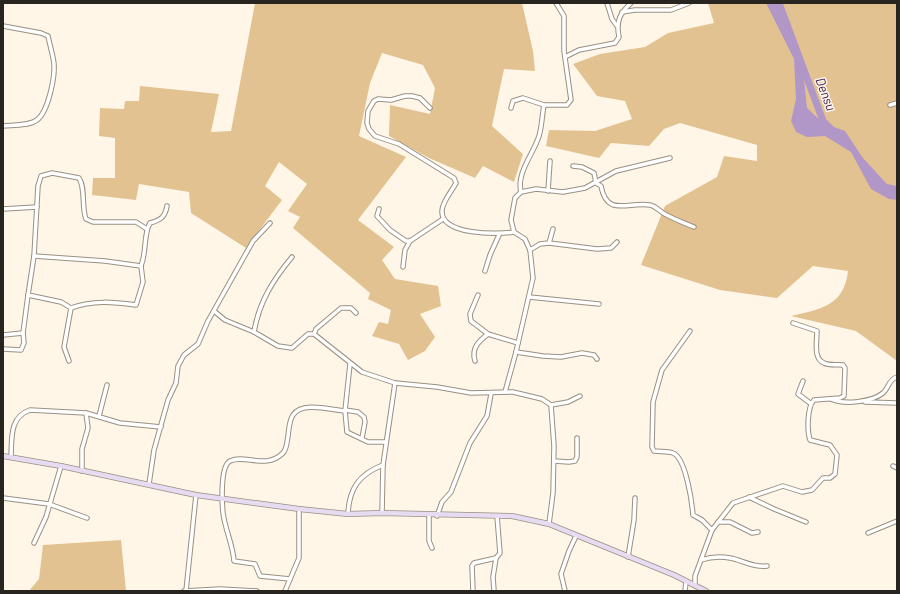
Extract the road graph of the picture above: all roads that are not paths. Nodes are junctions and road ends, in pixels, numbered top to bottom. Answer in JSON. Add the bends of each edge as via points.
{"nodes":[{"id":1,"x":556,"y":3,"type":"edge"},
{"id":2,"x":607,"y":3,"type":"edge"},
{"id":3,"x":631,"y":3,"type":"edge"},
{"id":4,"x":689,"y":3,"type":"edge"},
{"id":5,"x":622,"y":12,"type":"junction"},
{"id":6,"x":3,"y":26,"type":"edge"},
{"id":7,"x":617,"y":26,"type":"junction"},
{"id":8,"x":565,"y":57,"type":"junction"},
{"id":9,"x":524,"y":92,"type":"dead end"},
{"id":10,"x":523,"y":98,"type":"junction"},
{"id":11,"x":897,"y":103,"type":"edge"},
{"id":12,"x":544,"y":105,"type":"junction"},
{"id":13,"x":890,"y":105,"type":"dead end"},
{"id":14,"x":430,"y":108,"type":"dead end"},
{"id":15,"x":511,"y":108,"type":"dead end"},
{"id":16,"x":3,"y":126,"type":"edge"},
{"id":17,"x":670,"y":158,"type":"dead end"},
{"id":18,"x":550,"y":161,"type":"dead end"},
{"id":19,"x":573,"y":166,"type":"dead end"},
{"id":20,"x":596,"y":183,"type":"junction"},
{"id":21,"x":548,"y":191,"type":"junction"},
{"id":22,"x":521,"y":192,"type":"junction"},
{"id":23,"x":167,"y":206,"type":"dead end"},
{"id":24,"x":37,"y":207,"type":"junction"},
{"id":25,"x":3,"y":209,"type":"edge"},
{"id":26,"x":379,"y":209,"type":"dead end"},
{"id":27,"x":443,"y":219,"type":"junction"},
{"id":28,"x":270,"y":223,"type":"dead end"},
{"id":29,"x":694,"y":227,"type":"dead end"},
{"id":30,"x":147,"y":229,"type":"junction"},
{"id":31,"x":552,"y":229,"type":"dead end"},
{"id":32,"x":514,"y":232,"type":"junction"},
{"id":33,"x":500,"y":235,"type":"junction"},
{"id":34,"x":410,"y":241,"type":"junction"},
{"id":35,"x":617,"y":242,"type":"dead end"},
{"id":36,"x":549,"y":243,"type":"junction"},
{"id":37,"x":530,"y":250,"type":"junction"},
{"id":38,"x":34,"y":256,"type":"junction"},
{"id":39,"x":292,"y":258,"type":"dead end"},
{"id":40,"x":140,"y":266,"type":"junction"},
{"id":41,"x":404,"y":267,"type":"dead end"},
{"id":42,"x":485,"y":271,"type":"dead end"},
{"id":43,"x":28,"y":295,"type":"junction"},
{"id":44,"x":478,"y":295,"type":"dead end"},
{"id":45,"x":529,"y":297,"type":"junction"},
{"id":46,"x":599,"y":304,"type":"dead end"},
{"id":47,"x":71,"y":308,"type":"junction"},
{"id":48,"x":214,"y":311,"type":"junction"},
{"id":49,"x":356,"y":313,"type":"dead end"},
{"id":50,"x":793,"y":323,"type":"dead end"},
{"id":51,"x":690,"y":331,"type":"dead end"},
{"id":52,"x":254,"y":332,"type":"junction"},
{"id":53,"x":22,"y":333,"type":"junction"},
{"id":54,"x":314,"y":334,"type":"junction"},
{"id":55,"x":488,"y":334,"type":"junction"},
{"id":56,"x":3,"y":335,"type":"edge"},
{"id":57,"x":518,"y":343,"type":"junction"},
{"id":58,"x":3,"y":349,"type":"edge"},
{"id":59,"x":516,"y":352,"type":"junction"},
{"id":60,"x":597,"y":359,"type":"dead end"},
{"id":61,"x":69,"y":361,"type":"dead end"},
{"id":62,"x":475,"y":361,"type":"dead end"},
{"id":63,"x":350,"y":364,"type":"junction"},
{"id":64,"x":897,"y":377,"type":"edge"},
{"id":65,"x":802,"y":381,"type":"dead end"},
{"id":66,"x":395,"y":383,"type":"junction"},
{"id":67,"x":106,"y":385,"type":"dead end"},
{"id":68,"x":505,"y":392,"type":"junction"},
{"id":69,"x":491,"y":394,"type":"junction"},
{"id":70,"x":580,"y":396,"type":"dead end"},
{"id":71,"x":830,"y":399,"type":"junction"},
{"id":72,"x":864,"y":402,"type":"junction"},
{"id":73,"x":810,"y":404,"type":"junction"},
{"id":74,"x":897,"y":404,"type":"edge"},
{"id":75,"x":551,"y":405,"type":"junction"},
{"id":76,"x":345,"y":411,"type":"junction"},
{"id":77,"x":86,"y":413,"type":"junction"},
{"id":78,"x":99,"y":416,"type":"junction"},
{"id":79,"x":160,"y":427,"type":"junction"},
{"id":80,"x":362,"y":438,"type":"junction"},
{"id":81,"x":578,"y":438,"type":"dead end"},
{"id":82,"x":385,"y":442,"type":"junction"},
{"id":83,"x":3,"y":456,"type":"edge"},
{"id":84,"x":10,"y":457,"type":"junction"},
{"id":85,"x":554,"y":460,"type":"junction"},
{"id":86,"x":383,"y":465,"type":"junction"},
{"id":87,"x":61,"y":466,"type":"junction"},
{"id":88,"x":82,"y":471,"type":"junction"},
{"id":89,"x":148,"y":484,"type":"junction"},
{"id":90,"x":196,"y":495,"type":"junction"},
{"id":91,"x":750,"y":497,"type":"junction"},
{"id":92,"x":3,"y":498,"type":"edge"},
{"id":93,"x":223,"y":498,"type":"junction"},
{"id":94,"x":635,"y":498,"type":"dead end"},
{"id":95,"x":49,"y":504,"type":"junction"},
{"id":96,"x":299,"y":509,"type":"junction"},
{"id":97,"x":382,"y":513,"type":"junction"},
{"id":98,"x":348,"y":514,"type":"junction"},
{"id":99,"x":429,"y":515,"type":"junction"},
{"id":100,"x":437,"y":516,"type":"junction"},
{"id":101,"x":497,"y":516,"type":"junction"},
{"id":102,"x":87,"y":518,"type":"dead end"},
{"id":103,"x":897,"y":521,"type":"edge"},
{"id":104,"x":718,"y":522,"type":"junction"},
{"id":105,"x":806,"y":522,"type":"dead end"},
{"id":106,"x":549,"y":524,"type":"junction"},
{"id":107,"x":712,"y":530,"type":"junction"},
{"id":108,"x":758,"y":532,"type":"dead end"},
{"id":109,"x":868,"y":533,"type":"dead end"},
{"id":110,"x":576,"y":536,"type":"junction"},
{"id":111,"x":34,"y":543,"type":"dead end"},
{"id":112,"x":432,"y":548,"type":"dead end"},
{"id":113,"x":628,"y":557,"type":"junction"},
{"id":114,"x":496,"y":558,"type":"junction"},
{"id":115,"x":701,"y":560,"type":"junction"},
{"id":116,"x":767,"y":566,"type":"dead end"},
{"id":117,"x":290,"y":579,"type":"junction"},
{"id":118,"x":686,"y":582,"type":"junction"},
{"id":119,"x":695,"y":586,"type":"junction"},
{"id":120,"x":242,"y":590,"type":"edge"},
{"id":121,"x":186,"y":591,"type":"edge"},
{"id":122,"x":257,"y":591,"type":"edge"},
{"id":123,"x":285,"y":591,"type":"edge"},
{"id":124,"x":473,"y":591,"type":"edge"},
{"id":125,"x":494,"y":591,"type":"edge"},
{"id":126,"x":565,"y":591,"type":"edge"},
{"id":127,"x":685,"y":591,"type":"edge"},
{"id":128,"x":706,"y":591,"type":"edge"}],
"edges":[{"from":1,"to":8,"type":"street","via":[[564,16]]},
{"from":2,"to":7,"type":"street"},
{"from":3,"to":5,"type":"street"},
{"from":4,"to":5,"type":"street","via":[[671,10]]},
{"from":5,"to":7,"type":"street"},
{"from":6,"to":16,"type":"street","via":[[48,36],[54,72],[40,117],[28,124]]},
{"from":7,"to":8,"type":"street","via":[[619,37],[615,43],[578,50]]},
{"from":8,"to":12,"type":"street","via":[[572,100],[567,105]]},
{"from":9,"to":10,"type":"street"},
{"from":10,"to":12,"type":"street"},
{"from":10,"to":15,"type":"street","via":[[513,102]]},
{"from":11,"to":13,"type":"street"},
{"from":12,"to":22,"type":"street","via":[[539,134],[522,175]]},
{"from":14,"to":27,"type":"street","via":[[420,98],[412,96],[391,100],[378,99],[368,111],[367,123],[375,136],[399,144],[456,180],[442,207]]},
{"from":17,"to":20,"type":"street","via":[[616,171]]},
{"from":18,"to":21,"type":"street"},
{"from":19,"to":20,"type":"street","via":[[594,173]]},
{"from":20,"to":21,"type":"street","via":[[563,192]]},
{"from":20,"to":29,"type":"street","via":[[601,186],[603,196],[610,204],[622,207],[651,205]]},
{"from":21,"to":22,"type":"street","via":[[536,189]]},
{"from":22,"to":32,"type":"street","via":[[515,198],[512,210]]},
{"from":23,"to":30,"type":"street","via":[[165,214],[159,220],[150,223]]},
{"from":24,"to":25,"type":"street"},
{"from":24,"to":30,"type":"street","via":[[41,176],[52,173],[66,174],[79,178],[83,184],[82,210],[86,219],[93,222],[136,222]]},
{"from":24,"to":38,"type":"street"},
{"from":26,"to":34,"type":"street","via":[[377,216],[385,225],[400,238]]},
{"from":27,"to":33,"type":"street","via":[[448,225]]},
{"from":27,"to":34,"type":"street"},
{"from":28,"to":48,"type":"street","via":[[253,241]]},
{"from":30,"to":40,"type":"street","via":[[145,256]]},
{"from":31,"to":36,"type":"street"},
{"from":32,"to":33,"type":"street"},
{"from":32,"to":37,"type":"street","via":[[524,240]]},
{"from":33,"to":42,"type":"street"},
{"from":34,"to":41,"type":"street","via":[[405,250]]},
{"from":35,"to":36,"type":"street","via":[[610,248],[597,250]]},
{"from":36,"to":37,"type":"street","via":[[540,244]]},
{"from":37,"to":45,"type":"street","via":[[533,278]]},
{"from":38,"to":40,"type":"street"},
{"from":38,"to":43,"type":"street"},
{"from":39,"to":52,"type":"street","via":[[266,294]]},
{"from":40,"to":47,"type":"street","via":[[143,282],[136,305],[104,301]]},
{"from":43,"to":47,"type":"street","via":[[61,302]]},
{"from":43,"to":53,"type":"street"},
{"from":44,"to":55,"type":"street","via":[[470,314],[470,321]]},
{"from":45,"to":46,"type":"street"},
{"from":45,"to":57,"type":"street"},
{"from":47,"to":61,"type":"street","via":[[64,347]]},
{"from":48,"to":52,"type":"street","via":[[225,320]]},
{"from":48,"to":79,"type":"street","via":[[198,344],[184,355],[178,366],[176,383]]},
{"from":49,"to":54,"type":"street","via":[[351,308],[341,308],[316,329]]},
{"from":50,"to":71,"type":"street","via":[[817,331],[817,355],[820,361],[825,364],[843,365],[845,368],[844,396]]},
{"from":51,"to":107,"type":"street","via":[[662,370],[653,402],[652,447],[654,451],[673,453],[679,457],[689,489],[693,516],[702,520]]},
{"from":52,"to":54,"type":"street","via":[[278,346],[288,348],[292,348],[308,334]]},
{"from":53,"to":56,"type":"street"},
{"from":53,"to":58,"type":"street","via":[[24,343],[21,350]]},
{"from":54,"to":63,"type":"street"},
{"from":55,"to":57,"type":"street"},
{"from":55,"to":62,"type":"street","via":[[478,341],[474,349]]},
{"from":57,"to":59,"type":"street"},
{"from":59,"to":60,"type":"street","via":[[561,357],[582,353],[594,355]]},
{"from":59,"to":68,"type":"street"},
{"from":63,"to":66,"type":"street","via":[[362,372]]},
{"from":63,"to":76,"type":"street"},
{"from":64,"to":72,"type":"street","via":[[889,382],[882,394]]},
{"from":65,"to":73,"type":"street","via":[[798,394]]},
{"from":66,"to":69,"type":"street"},
{"from":66,"to":82,"type":"street"},
{"from":67,"to":78,"type":"street"},
{"from":68,"to":69,"type":"street"},
{"from":68,"to":75,"type":"street","via":[[525,394],[542,399]]},
{"from":69,"to":100,"type":"street","via":[[487,416],[470,443],[451,492],[442,502]]},
{"from":70,"to":75,"type":"street"},
{"from":71,"to":72,"type":"street","via":[[837,402]]},
{"from":71,"to":73,"type":"street","via":[[814,400]]},
{"from":72,"to":74,"type":"street"},
{"from":73,"to":91,"type":"street","via":[[807,432],[810,440],[830,445],[836,455],[835,474],[830,478],[823,478],[812,490],[802,492],[783,486]]},
{"from":75,"to":85,"type":"street"},
{"from":76,"to":80,"type":"street","via":[[347,432]]},
{"from":76,"to":80,"type":"street","via":[[358,412],[364,417]]},
{"from":76,"to":93,"type":"street","via":[[306,408],[298,410],[290,422],[283,453],[271,460],[232,460],[227,463],[224,470]]},
{"from":77,"to":78,"type":"street"},
{"from":77,"to":84,"type":"street","via":[[30,410],[22,413],[17,417],[13,427]]},
{"from":77,"to":88,"type":"street","via":[[88,431],[82,449]]},
{"from":78,"to":79,"type":"street","via":[[120,423]]},
{"from":79,"to":89,"type":"street"},
{"from":80,"to":82,"type":"street","via":[[368,442]]},
{"from":81,"to":85,"type":"street","via":[[575,461]]},
{"from":82,"to":86,"type":"street"},
{"from":83,"to":84,"type":"street"},
{"from":84,"to":87,"type":"street"},
{"from":85,"to":106,"type":"street"},
{"from":86,"to":97,"type":"street"},
{"from":86,"to":98,"type":"street","via":[[361,476],[351,496]]},
{"from":87,"to":88,"type":"street"},
{"from":87,"to":95,"type":"street"},
{"from":88,"to":89,"type":"street"},
{"from":89,"to":90,"type":"street"},
{"from":90,"to":93,"type":"street"},
{"from":90,"to":121,"type":"street"},
{"from":91,"to":104,"type":"street","via":[[733,503]]},
{"from":91,"to":105,"type":"street"},
{"from":92,"to":95,"type":"street"},
{"from":93,"to":96,"type":"street"},
{"from":93,"to":117,"type":"street","via":[[223,515],[234,561],[255,564],[260,576]]},
{"from":94,"to":113,"type":"street"},
{"from":95,"to":102,"type":"street"},
{"from":95,"to":111,"type":"street"},
{"from":96,"to":98,"type":"street"},
{"from":96,"to":117,"type":"street","via":[[300,554]]},
{"from":97,"to":98,"type":"street"},
{"from":97,"to":99,"type":"street"},
{"from":99,"to":100,"type":"street"},
{"from":99,"to":112,"type":"street"},
{"from":100,"to":101,"type":"street"},
{"from":101,"to":106,"type":"street","via":[[512,516]]},
{"from":101,"to":114,"type":"street","via":[[500,553]]},
{"from":103,"to":109,"type":"street"},
{"from":104,"to":107,"type":"street"},
{"from":104,"to":108,"type":"street","via":[[730,522],[752,533]]},
{"from":106,"to":110,"type":"street"},
{"from":107,"to":115,"type":"street"},
{"from":110,"to":113,"type":"street"},
{"from":110,"to":126,"type":"street","via":[[561,574]]},
{"from":113,"to":118,"type":"street"},
{"from":114,"to":124,"type":"street","via":[[474,563]]},
{"from":114,"to":125,"type":"street"},
{"from":115,"to":116,"type":"street","via":[[711,557],[729,558],[760,568]]},
{"from":115,"to":119,"type":"street","via":[[695,576]]},
{"from":117,"to":123,"type":"street"},
{"from":118,"to":119,"type":"street"},
{"from":118,"to":127,"type":"street"},
{"from":119,"to":128,"type":"street"},
{"from":120,"to":121,"type":"street"},
{"from":120,"to":122,"type":"street"}]}
